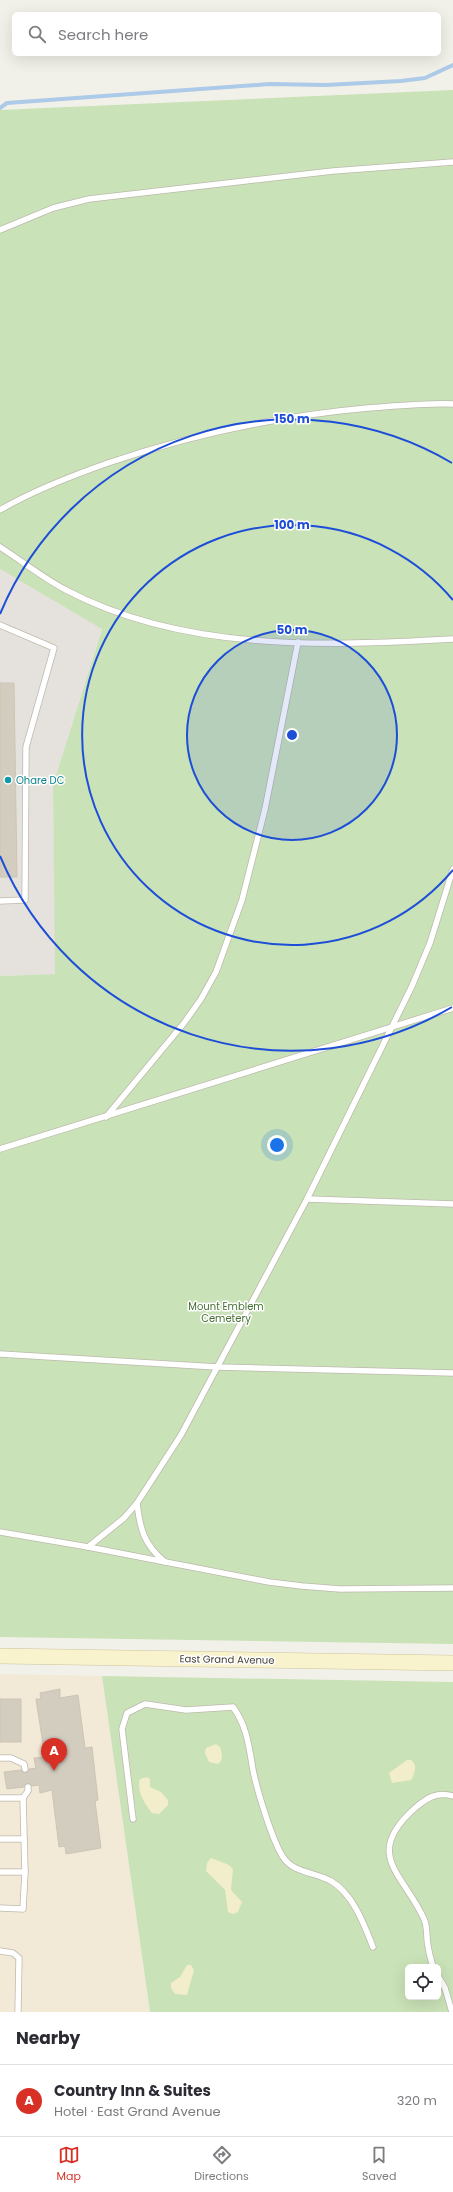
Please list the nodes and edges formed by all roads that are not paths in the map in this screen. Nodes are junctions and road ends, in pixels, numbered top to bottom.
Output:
1 (453, 162) edge
2 (0, 230) edge
3 (453, 404) edge
4 (0, 510) edge
5 (0, 547) edge
6 (0, 625) edge
7 (453, 640) edge
8 (298, 642) junction
9 (453, 869) edge
10 (0, 901) edge
11 (453, 1008) edge
12 (392, 1026) junction
13 (106, 1117) junction
14 (0, 1149) edge
15 (307, 1199) junction
16 (453, 1204) edge
17 (0, 1354) edge
18 (217, 1367) junction
19 (453, 1373) edge
20 (137, 1503) junction
21 (0, 1532) edge
22 (88, 1547) junction
23 (167, 1563) junction
24 (453, 1588) edge
25 (0, 1656) edge
26 (453, 1663) edge
27 (0, 1758) edge
28 (24, 1769) dead end
29 (28, 1786) dead end
30 (453, 1796) edge
31 (0, 1798) edge
32 (24, 1798) junction
33 (133, 1819) dead end
34 (0, 1839) edge
35 (24, 1839) junction
36 (0, 1872) edge
37 (25, 1872) junction
38 (0, 1908) edge
39 (373, 1947) dead end
40 (0, 1952) edge
41 (432, 1964) edge
42 (441, 1981) edge
43 (18, 2012) edge
44 (452, 2012) edge

1 - 2 lane
3 - 4 lane
5 - 8 lane
6 - 10 lane
7 - 8 lane
8 - 13 lane
9 - 12 lane
11 - 12 lane
12 - 13 lane
12 - 15 lane
13 - 14 lane
15 - 16 lane
15 - 18 lane
17 - 18 lane
18 - 19 lane
18 - 20 lane
20 - 22 lane
20 - 23 lane
21 - 22 lane
22 - 23 lane
23 - 24 lane
25 - 26 main road, East Grand Avenue
27 - 28 lane
29 - 32 lane
30 - 41 lane
31 - 32 lane
32 - 35 lane
33 - 39 lane
34 - 35 lane
35 - 37 lane
36 - 37 lane
37 - 38 lane
40 - 43 lane
42 - 44 lane

